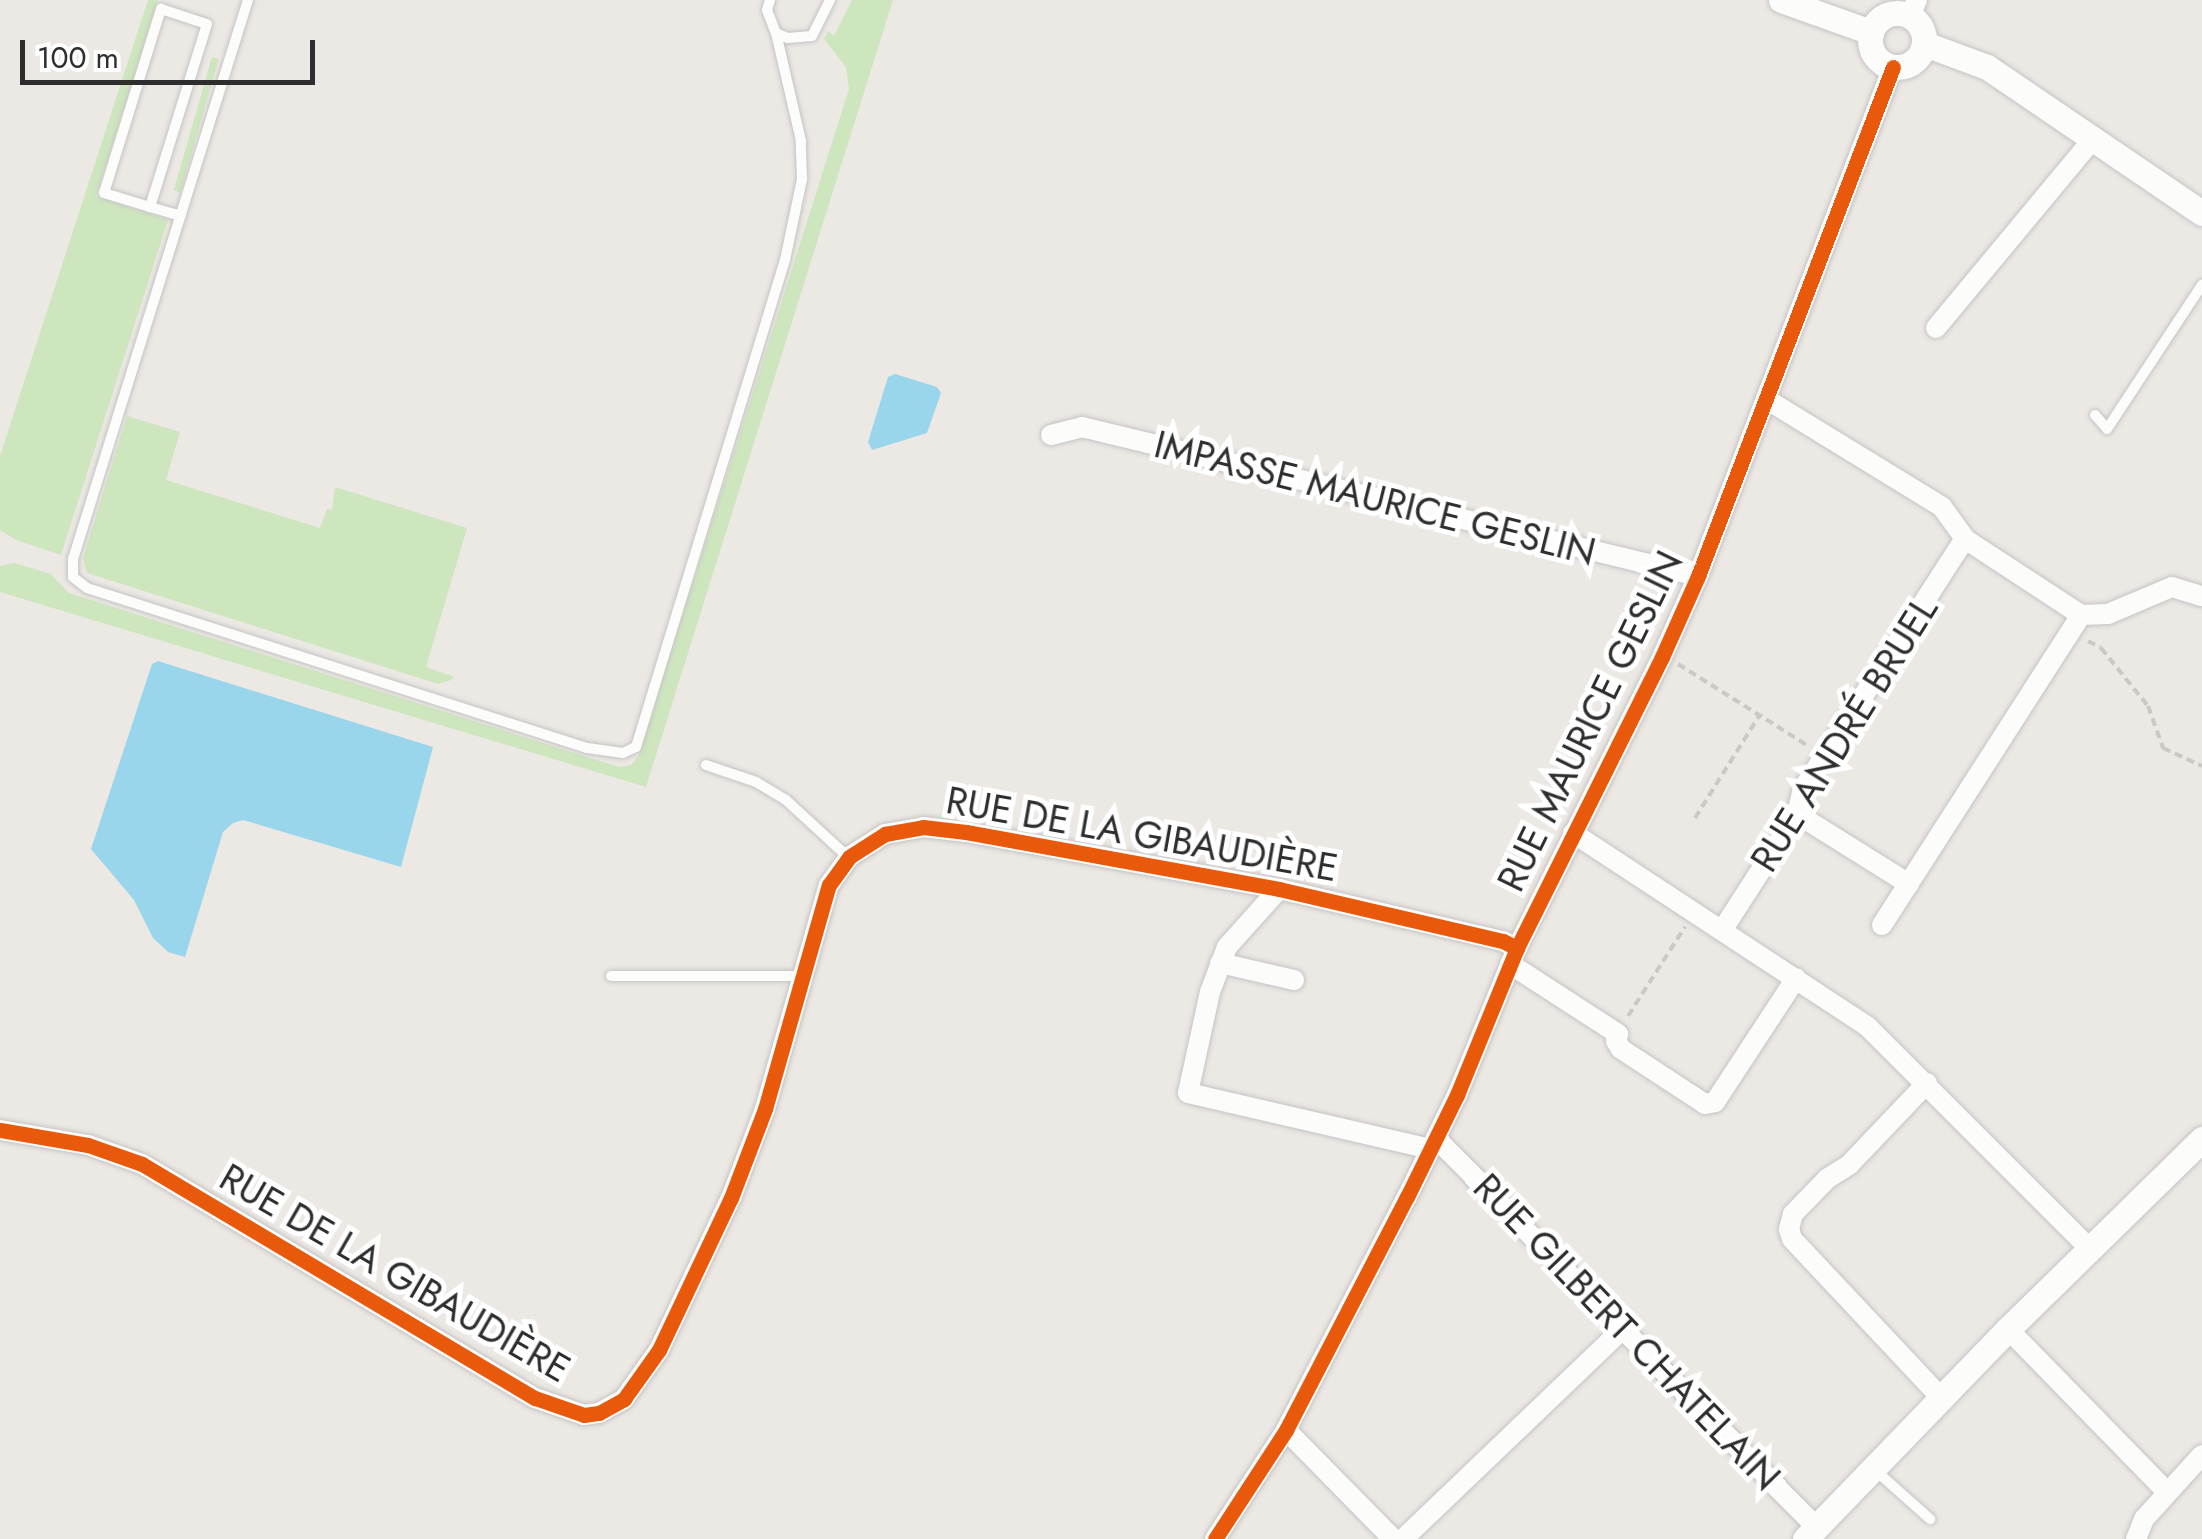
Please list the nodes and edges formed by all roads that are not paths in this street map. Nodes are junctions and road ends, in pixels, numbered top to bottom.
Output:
1 (248, 0) edge
2 (770, 0) edge
3 (830, 0) edge
4 (1781, 0) edge
5 (1913, 8) edge
6 (1871, 32) junction
7 (776, 33) junction
8 (1924, 44) junction
9 (1893, 67) junction
10 (2092, 140) junction
11 (150, 207) junction
12 (2202, 212) edge
13 (181, 216) junction
14 (2202, 285) edge
15 (1936, 328) dead end
16 (1766, 399) junction
17 (2095, 416) dead end
18 (1051, 435) dead end
19 (1965, 539) junction
20 (1698, 576) junction
21 (2202, 596) edge
22 (2081, 615) junction
23 (706, 764) dead end
24 (1798, 814) junction
25 (1574, 833) junction
26 (849, 857) junction
27 (1910, 884) junction
28 (1279, 889) junction
29 (1882, 925) dead end
30 (1723, 929) junction
31 (1513, 956) junction
32 (1220, 963) junction
33 (611, 976) dead end
34 (805, 976) junction
35 (1796, 978) junction
36 (1294, 980) dead end
37 (1927, 1084) junction
38 (0, 1130) edge
39 (2202, 1139) edge
40 (1433, 1144) junction
41 (2089, 1248) junction
42 (1623, 1329) junction
43 (2008, 1329) junction
44 (1942, 1398) junction
45 (1286, 1430) junction
46 (2202, 1455) edge
47 (1873, 1469) junction
48 (2166, 1491) junction
49 (1930, 1518) dead end
50 (1811, 1533) edge
51 (1214, 1539) edge
52 (1393, 1539) edge
53 (1403, 1539) edge
54 (2136, 1539) edge

1 - 13 lane
2 - 7 lane
3 - 7 lane
4 - 6 street
5 - 6 street
5 - 8 street
6 - 9 street
7 - 13 lane
8 - 9 street
8 - 10 street
9 - 16 street, RUE MAURICE GESLIN
10 - 12 street
10 - 15 street
11 - 11 lane
11 - 13 lane
14 - 17 lane
16 - 19 street
16 - 20 street, RUE MAURICE GESLIN
18 - 20 street, IMPASSE MAURICE GESLIN
19 - 22 street
19 - 24 street, RUE ANDRÉ BRUEL
20 - 25 street, RUE MAURICE GESLIN
21 - 22 street
22 - 27 street
23 - 26 lane
24 - 27 street
24 - 30 street, RUE ANDRÉ BRUEL
25 - 30 street
25 - 31 street, RUE MAURICE GESLIN
26 - 28 street, RUE DE LA GIBAUDIÈRE
26 - 34 street, RUE DE LA GIBAUDIÈRE
27 - 29 street
28 - 31 street, RUE DE LA GIBAUDIÈRE
28 - 32 street
30 - 35 street
31 - 35 street, RUE DE LA GIBAUDIÈRE
31 - 40 street, RUE MAURICE GESLIN
32 - 36 street
32 - 40 street
33 - 34 lane
34 - 38 street, RUE DE LA GIBAUDIÈRE
35 - 37 street
37 - 41 street
37 - 44 street
39 - 41 street
40 - 42 street, RUE GILBERT CHATELAIN
40 - 45 street, RUE MAURICE GESLIN
41 - 43 street
42 - 50 street, RUE GILBERT CHATELAIN
42 - 53 street
43 - 44 street
43 - 48 street
44 - 47 street
45 - 51 street, RUE MAURICE GESLIN
45 - 52 street
46 - 48 street
47 - 49 lane
47 - 50 street
48 - 54 street

